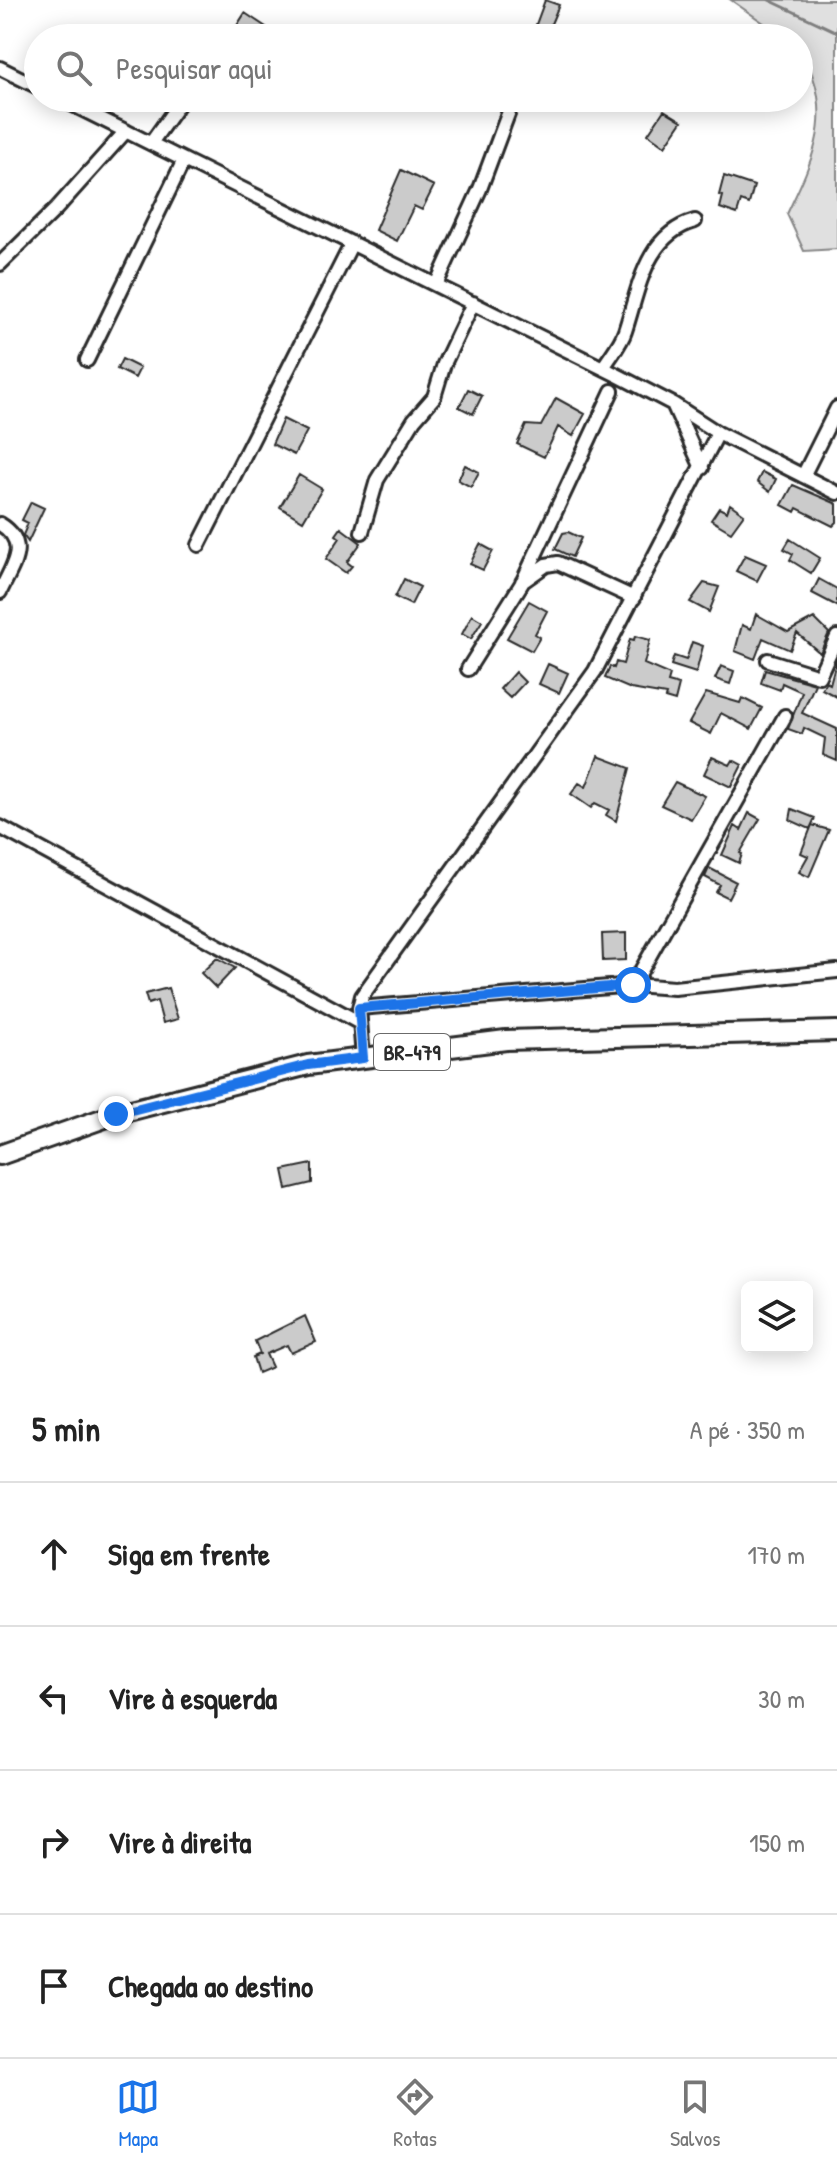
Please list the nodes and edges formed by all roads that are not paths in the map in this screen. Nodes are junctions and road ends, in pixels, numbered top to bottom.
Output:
1 (0, 68) edge
2 (24, 80) edge
3 (87, 112) edge
4 (173, 112) edge
5 (509, 112) edge
6 (126, 131) junction
7 (151, 143) junction
8 (184, 160) junction
9 (695, 221) dead end
10 (352, 243) junction
11 (0, 264) edge
12 (436, 285) junction
13 (473, 303) junction
14 (87, 360) dead end
15 (603, 368) junction
16 (612, 391) dead end
17 (673, 404) junction
18 (837, 408) edge
19 (718, 433) junction
20 (702, 468) junction
21 (803, 476) junction
22 (837, 493) edge
23 (0, 524) edge
24 (362, 532) dead end
25 (199, 545) dead end
26 (522, 583) junction
27 (0, 592) edge
28 (634, 598) junction
29 (837, 637) edge
30 (768, 660) dead end
31 (468, 669) dead end
32 (785, 716) dead end
33 (0, 827) edge
34 (837, 971) edge
35 (633, 985) junction
36 (359, 1008) junction
37 (360, 1023) junction
38 (837, 1031) edge
39 (363, 1058) junction
40 (0, 1155) edge

1 - 2 street
3 - 6 street
4 - 7 street
5 - 12 street
6 - 7 street
6 - 11 street
7 - 8 street
8 - 10 street
8 - 14 street
9 - 15 street
10 - 12 street
10 - 25 street
12 - 13 street
13 - 15 street
13 - 24 street
15 - 17 street
16 - 26 street
17 - 19 street
17 - 20 street
18 - 21 street
19 - 20 street
19 - 21 street
20 - 28 street
21 - 22 street
23 - 27 street
26 - 28 street
26 - 31 street
28 - 36 street
29 - 30 street
32 - 35 street
33 - 37 street
34 - 35 street
35 - 36 street
36 - 37 street
37 - 39 street
38 - 39 main road, BR-479
39 - 40 main road, BR-479

